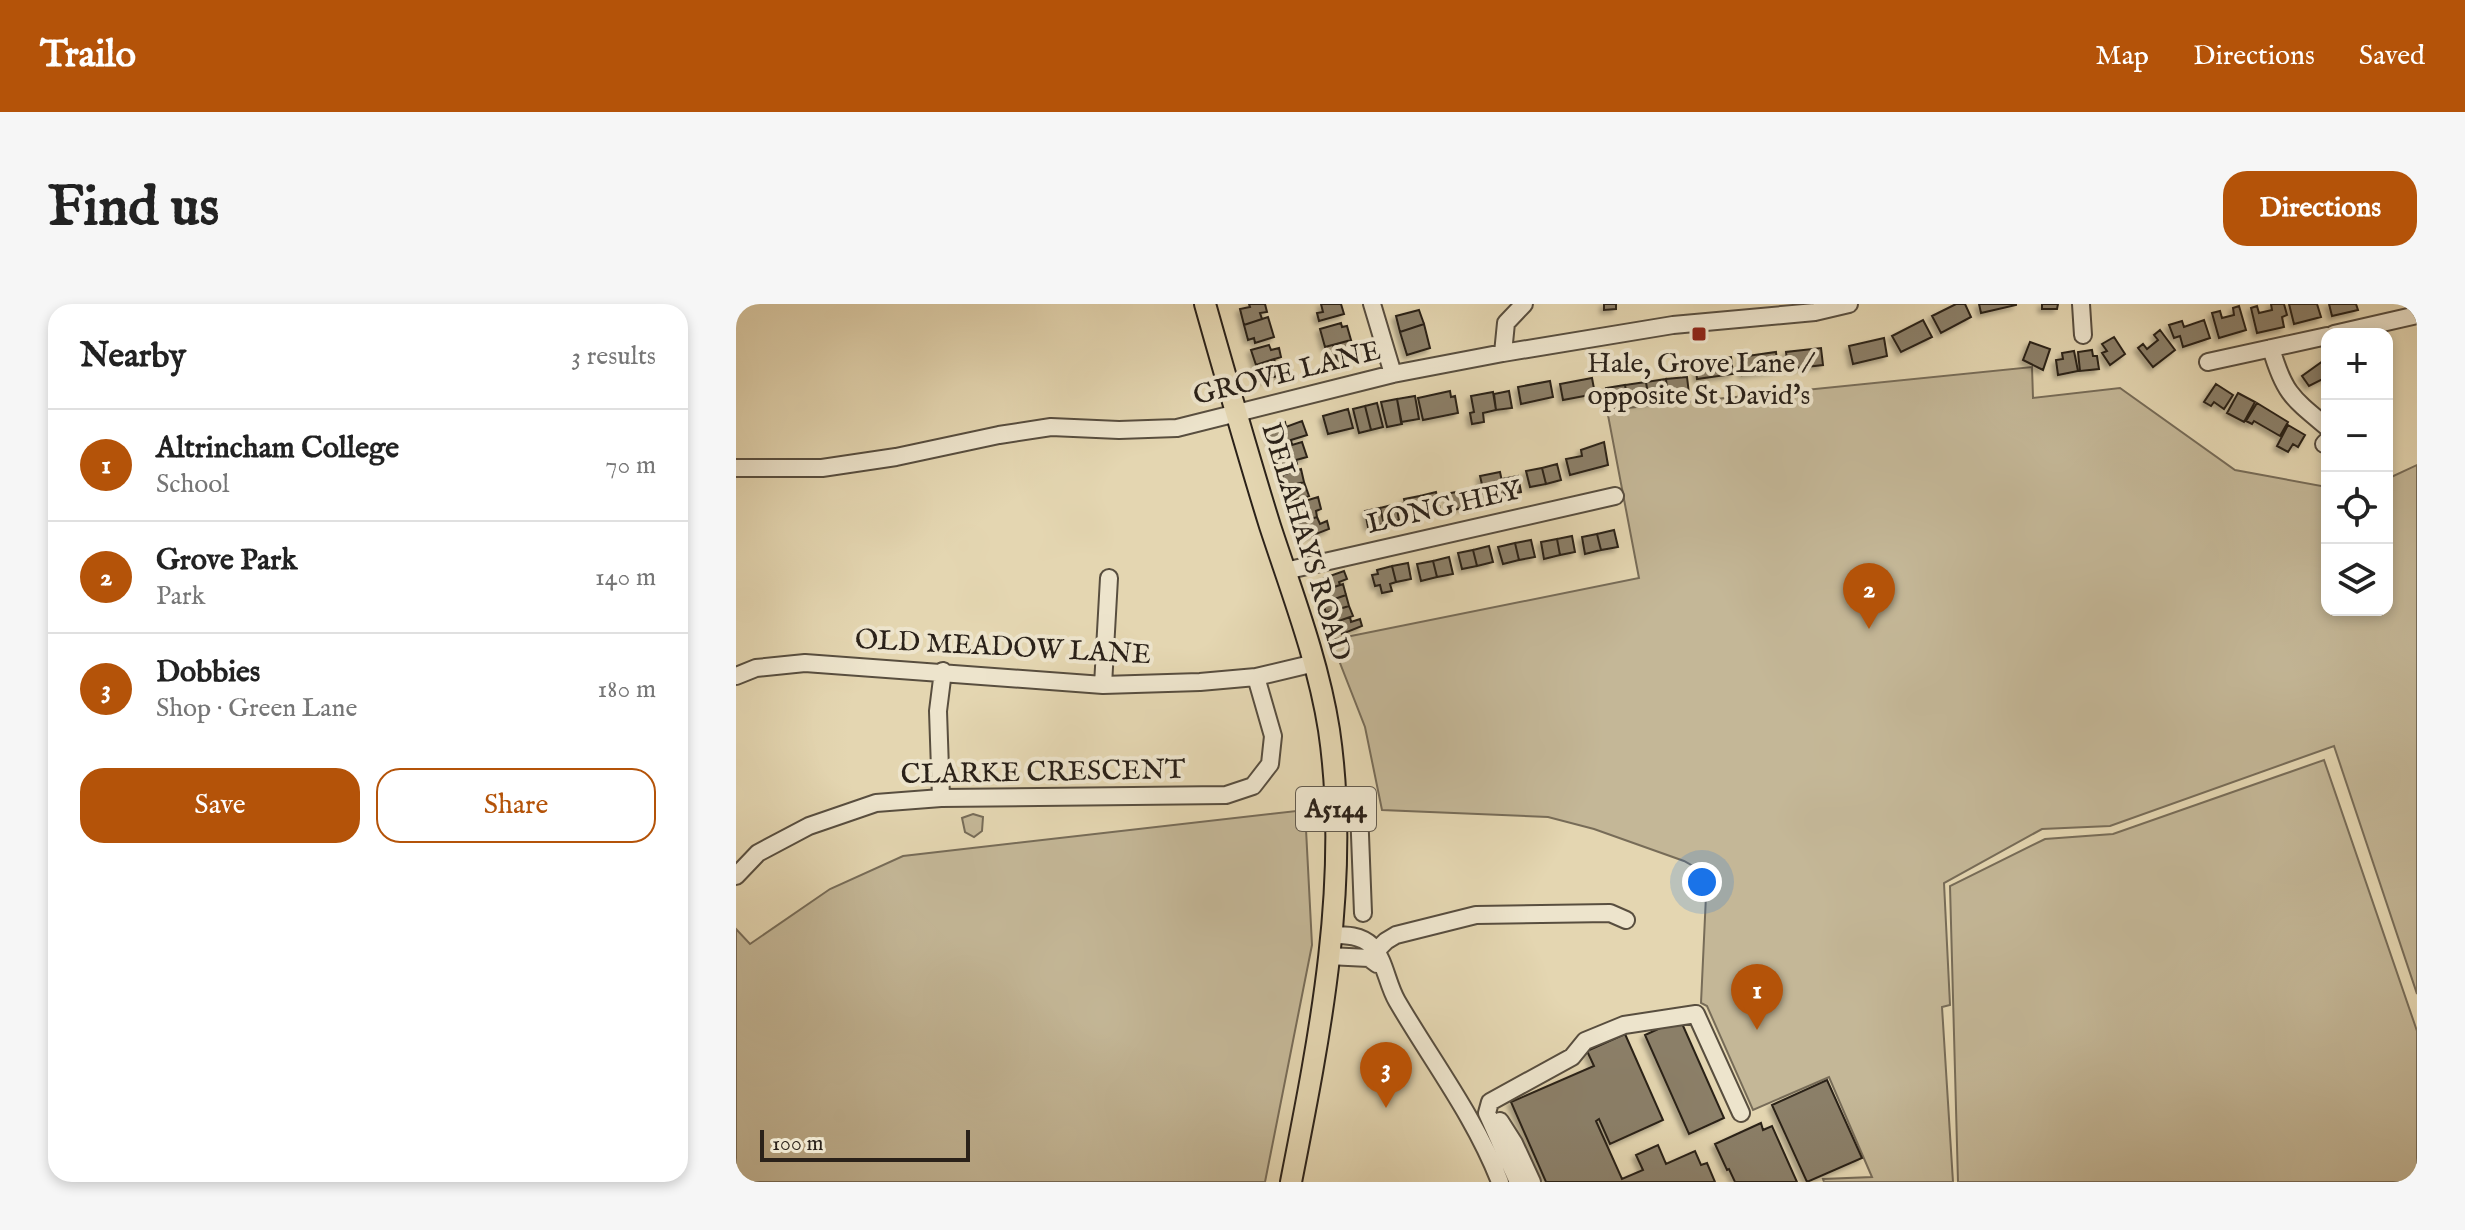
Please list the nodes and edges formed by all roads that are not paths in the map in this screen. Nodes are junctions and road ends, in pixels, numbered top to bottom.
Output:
1 (1205, 304) edge
2 (1372, 304) edge
3 (1524, 304) edge
4 (1849, 304) edge
5 (2081, 304) edge
6 (2417, 315) edge
7 (2360, 328) edge
8 (2083, 335) dead end
9 (2321, 337) edge
10 (2271, 348) junction
11 (1503, 353) junction
12 (2208, 362) dead end
13 (1393, 374) junction
14 (1236, 413) junction
15 (2321, 431) edge
16 (736, 468) edge
17 (1615, 496) dead end
18 (1285, 571) junction
19 (1109, 578) dead end
20 (1315, 663) junction
21 (943, 671) junction
22 (736, 676) edge
23 (1256, 677) junction
24 (1103, 685) junction
25 (941, 798) junction
26 (1336, 799) junction
27 (736, 876) edge
28 (1363, 913) dead end
29 (1626, 920) dead end
30 (1331, 935) junction
31 (1328, 956) junction
32 (1376, 959) junction
33 (1487, 1113) junction
34 (1741, 1113) dead end
35 (1471, 1120) junction
36 (1291, 1182) edge
37 (1500, 1182) edge
38 (1518, 1182) edge
39 (1532, 1182) edge

1 - 14 main road, DELAHAYS ROAD / A5144
2 - 13 street
3 - 11 street
4 - 11 street, GROVE LANE
5 - 8 street
6 - 7 street
9 - 10 street
10 - 12 street
10 - 15 street
11 - 13 street, GROVE LANE
13 - 14 street, GROVE LANE
14 - 16 street, GROVE LANE
14 - 18 main road, DELAHAYS ROAD / A5144
17 - 18 street, LONG HEY
18 - 20 main road, DELAHAYS ROAD / A5144
19 - 24 street
20 - 23 street, OLD MEADOW LANE
20 - 26 main road, DELAHAYS ROAD / A5144
21 - 22 street, OLD MEADOW LANE
21 - 24 street, OLD MEADOW LANE
21 - 25 street
23 - 24 street, OLD MEADOW LANE
23 - 25 street, CLARKE CRESCENT
25 - 27 street, CLARKE CRESCENT
26 - 28 street
26 - 30 main road, DELAHAYS ROAD / A5144
29 - 32 street
30 - 31 main road, DELAHAYS ROAD / A5144
30 - 32 street
31 - 32 street
31 - 36 main road, A5144
32 - 35 street
33 - 34 street
33 - 35 street
33 - 38 street
33 - 39 street
35 - 37 street

